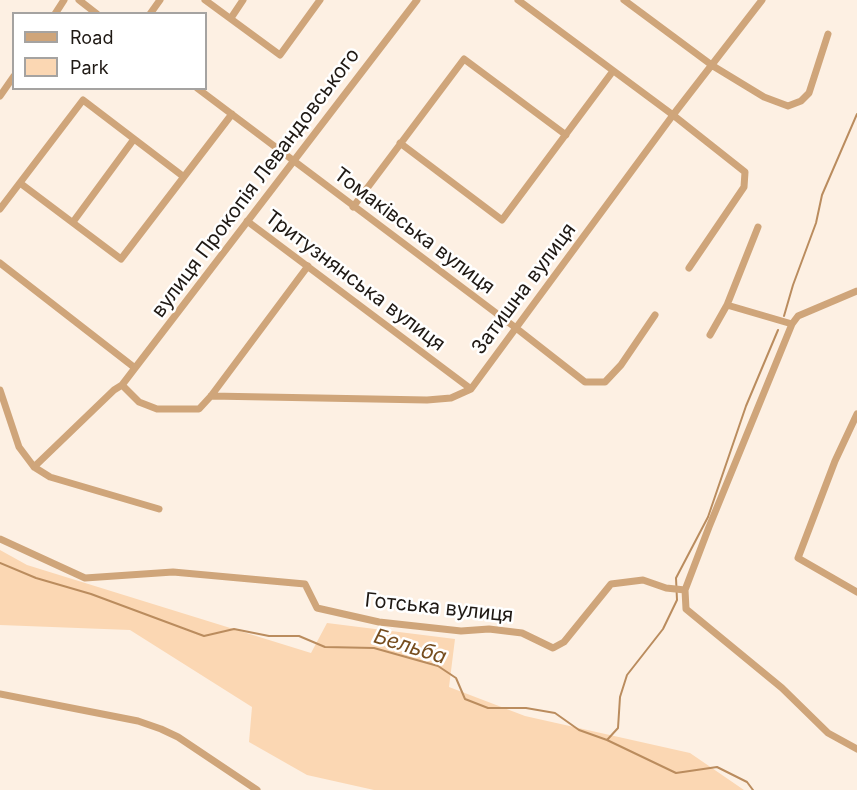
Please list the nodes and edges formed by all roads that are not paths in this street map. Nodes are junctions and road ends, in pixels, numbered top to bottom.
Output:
1 (79, 0) edge
2 (205, 0) edge
3 (243, 0) edge
4 (320, 0) edge
5 (417, 0) edge
6 (518, 0) edge
7 (624, 0) edge
8 (762, 0) edge
9 (94, 12) edge
10 (231, 18) junction
11 (828, 34) dead end
12 (713, 66) junction
13 (613, 71) junction
14 (12, 79) edge
15 (200, 90) edge
16 (0, 96) edge
17 (232, 114) junction
18 (673, 116) junction
19 (566, 135) junction
20 (134, 139) junction
21 (400, 144) junction
22 (293, 160) junction
23 (183, 177) junction
24 (20, 183) junction
25 (353, 207) junction
26 (0, 209) edge
27 (247, 221) junction
28 (73, 222) junction
29 (758, 227) dead end
30 (0, 263) edge
31 (308, 266) junction
32 (689, 268) dead end
33 (857, 291) edge
34 (727, 305) junction
35 (655, 315) dead end
36 (792, 324) junction
37 (516, 328) junction
38 (710, 335) dead end
39 (135, 368) junction
40 (122, 385) junction
41 (471, 389) junction
42 (0, 390) edge
43 (211, 396) junction
44 (857, 414) edge
45 (34, 467) junction
46 (159, 508) dead end
47 (0, 539) edge
48 (682, 590) junction
49 (857, 592) edge
50 (0, 694) edge
51 (857, 749) edge
52 (257, 790) edge

1 - 9 street
2 - 10 street
3 - 10 street
4 - 10 street
5 - 22 street, вулиця Прокопія Левандовського
6 - 13 street
7 - 12 street
8 - 12 street, Затишна вулиця
11 - 12 street
12 - 18 street, Затишна вулиця
13 - 18 street
13 - 19 street
14 - 16 street
15 - 17 street, Томаківська вулиця
17 - 22 street, Томаківська вулиця
17 - 23 street
18 - 32 street
18 - 37 street, Затишна вулиця
19 - 21 street
19 - 21 street
20 - 23 street
20 - 24 street
20 - 28 street
21 - 25 street
22 - 25 street, Томаківська вулиця
22 - 27 street, вулиця Прокопія Левандовського
23 - 28 street
24 - 26 street
24 - 28 street
25 - 37 street, Томаківська вулиця
27 - 31 street, Тритузнянська вулиця
27 - 39 street, вулиця Прокопія Левандовського
29 - 34 street
30 - 39 street
31 - 41 street, Тритузнянська вулиця
31 - 43 street
33 - 36 street
34 - 36 street
34 - 38 street
35 - 37 street, Томаківська вулиця
36 - 48 street
37 - 41 street, Затишна вулиця
39 - 40 street, вулиця Прокопія Левандовського
40 - 43 street
40 - 45 street, вулиця Прокопія Левандовського
41 - 43 street
42 - 45 street
44 - 49 street
45 - 46 street
47 - 48 street, Готська вулиця
48 - 51 street
50 - 52 street

